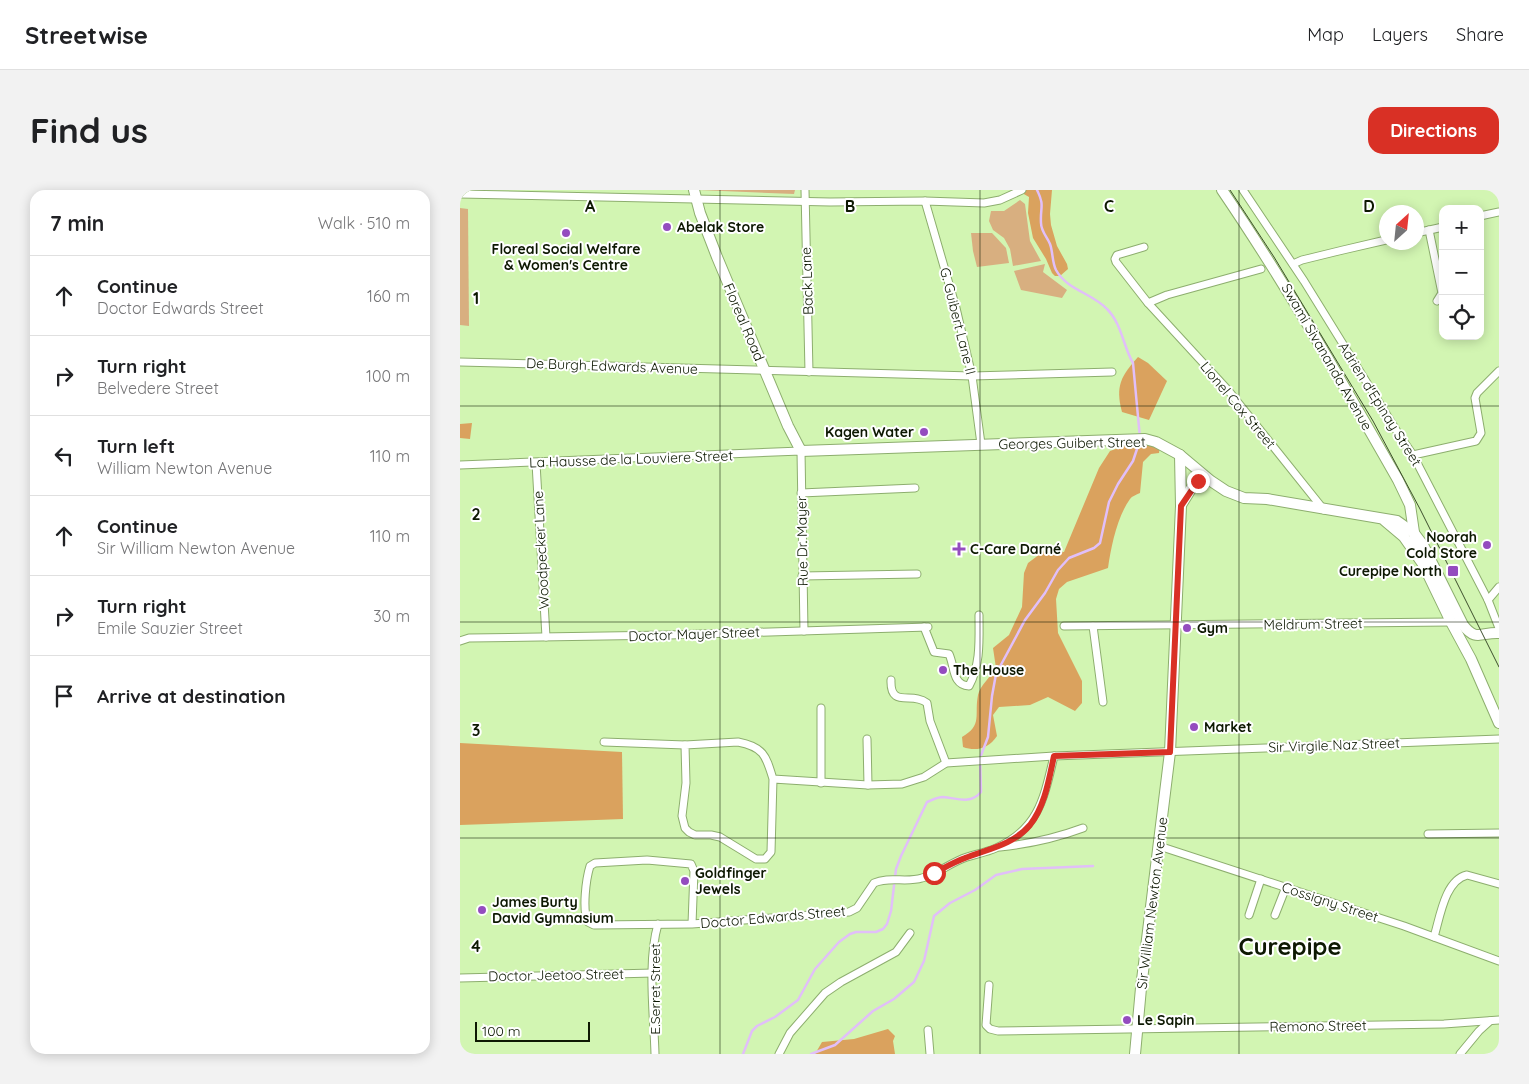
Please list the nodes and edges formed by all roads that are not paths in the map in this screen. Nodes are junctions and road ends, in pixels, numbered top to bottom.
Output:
1 (805, 190) edge
2 (1022, 190) edge
3 (1222, 190) edge
4 (1243, 190) edge
5 (510, 192) edge
6 (460, 194) edge
7 (694, 194) edge
8 (805, 201) junction
9 (925, 201) junction
10 (1499, 212) edge
11 (1484, 215) edge
12 (1439, 227) edge
13 (1429, 230) junction
14 (1424, 231) edge
15 (1379, 242) edge
16 (1144, 247) dead end
17 (1293, 264) junction
18 (1261, 269) dead end
19 (1437, 301) dead end
20 (1148, 303) junction
21 (460, 362) edge
22 (765, 370) junction
23 (1499, 371) edge
24 (809, 372) junction
25 (1112, 372) dead end
26 (972, 376) junction
27 (981, 444) junction
28 (801, 451) junction
29 (1180, 455) junction
30 (1413, 455) junction
31 (536, 463) junction
32 (460, 465) edge
33 (1203, 476) junction
34 (915, 488) dead end
35 (801, 493) junction
36 (1181, 506) junction
37 (1324, 510) junction
38 (1412, 513) junction
39 (1384, 520) junction
40 (1397, 521) junction
41 (1414, 533) junction
42 (1423, 564) junction
43 (917, 574) dead end
44 (802, 576) junction
45 (1499, 587) edge
46 (1488, 600) junction
47 (979, 615) dead end
48 (1451, 622) junction
49 (1064, 626) dead end
50 (1093, 626) junction
51 (1176, 626) junction
52 (1499, 628) edge
53 (804, 631) junction
54 (1499, 633) edge
55 (546, 637) junction
56 (460, 641) edge
57 (891, 680) dead end
58 (1103, 702) dead end
59 (821, 708) dead end
60 (1499, 723) edge
61 (867, 739) dead end
62 (1499, 739) edge
63 (604, 742) dead end
64 (684, 746) junction
65 (1170, 752) junction
66 (1054, 756) junction
67 (946, 763) junction
68 (773, 779) junction
69 (821, 783) junction
70 (868, 785) junction
71 (1083, 828) dead end
72 (1499, 833) edge
73 (1428, 834) dead end
74 (1159, 846) junction
75 (997, 848) junction
76 (1261, 879) junction
77 (1499, 884) edge
78 (1286, 887) junction
79 (1250, 915) dead end
80 (1275, 915) dead end
81 (658, 924) junction
82 (692, 924) junction
83 (910, 933) dead end
84 (1434, 937) junction
85 (1499, 961) edge
86 (653, 973) junction
87 (460, 978) edge
88 (989, 985) dead end
89 (1490, 1020) junction
90 (1499, 1020) edge
91 (1136, 1029) junction
92 (928, 1030) dead end
93 (655, 1054) edge
94 (779, 1054) edge
95 (930, 1054) edge
96 (1135, 1054) edge
97 (1460, 1054) edge

1 - 8 street, Back Lane
2 - 9 street
3 - 38 main road, Swami Sivananda Avenue
4 - 17 street, Adrien d'Epinay Street
5 - 6 street
5 - 7 street
7 - 8 street
7 - 22 main road, Floreal Road
8 - 9 street
8 - 24 street, Back Lane
9 - 26 street, G. Guibert Lane II
10 - 11 street
12 - 13 street
13 - 14 street
13 - 19 street
15 - 17 street
16 - 20 street, Lionel Cox Street
17 - 30 street, Adrien d'Epinay Street
18 - 20 street
20 - 37 street, Lionel Cox Street
21 - 22 street, De Burgh Edwards Avenue
22 - 24 street, De Burgh Edwards Avenue
22 - 28 main road, Floreal Road
23 - 30 street
24 - 26 street, De Burgh Edwards Avenue
25 - 26 street, De Burgh Edwards Avenue
26 - 27 street, G. Guibert Lane II
27 - 28 main road, Georges Guibert Street
27 - 29 main road, Georges Guibert Street
28 - 31 street, La Hausse de la Louviere Street
28 - 35 street, Rue Dr. Mayer
29 - 33 main road, Georges Guibert Street
29 - 36 main road
30 - 46 street, Adrien d'Epinay Street
31 - 32 street, La Hausse de la Louviere Street
31 - 55 street, Woodpecker Lane
33 - 36 main road
33 - 37 main road, Georges Guibert Street
34 - 35 street
35 - 44 street, Rue Dr. Mayer
36 - 51 main road
37 - 39 main road, Georges Guibert Street
38 - 40 main road
38 - 41 main road, Swami Sivananda Avenue
39 - 40 main road, Georges Guibert Street
39 - 42 main road, Georges Guibert Street
40 - 41 main road
41 - 42 main road, Swami Sivananda Avenue
41 - 54 main road
42 - 48 main road, Georges Guibert Street
43 - 44 street
44 - 53 street, Rue Dr. Mayer
45 - 46 street
46 - 52 street, Adrien d'Epinay Street
47 - 53 street, Doctor Mayer Street
48 - 51 street, Meldrum Street
48 - 60 main road, Georges Guibert Street
49 - 50 street, Meldrum Street
50 - 51 street, Meldrum Street
50 - 58 street
51 - 65 main road, Sir William Newton Avenue
53 - 55 street, Doctor Mayer Street
55 - 56 street, Doctor Mayer Street
57 - 67 street
59 - 69 street
61 - 70 street
62 - 65 street, Sir Virgile Naz Street
63 - 64 street
64 - 68 street
64 - 68 street
65 - 66 street, Sir Virgile Naz Street
65 - 74 main road, Sir William Newton Avenue
66 - 67 street, Sir Virgile Naz Street
66 - 75 street, Doctor Edwards Street
67 - 70 street
68 - 69 street
69 - 70 street
71 - 75 street
72 - 73 street
74 - 76 street, Cossigny Street
74 - 91 main road, Sir William Newton Avenue
75 - 82 street, Doctor Edwards Street
76 - 78 street, Cossigny Street
76 - 79 street
77 - 84 street
78 - 80 street
78 - 84 street, Cossigny Street
81 - 82 street, Doctor Edwards Street
81 - 82 street, Doctor Edwards Street
81 - 86 street, E.Serret Street
83 - 94 street
84 - 85 street, Cossigny Street
86 - 87 street, Doctor Jeetoo Street
86 - 93 street, E.Serret Street
88 - 91 street, Remono Street
89 - 90 street, Remono Street
89 - 91 street, Remono Street
89 - 97 street
91 - 96 main road, Sir William Newton Avenue
92 - 95 street

